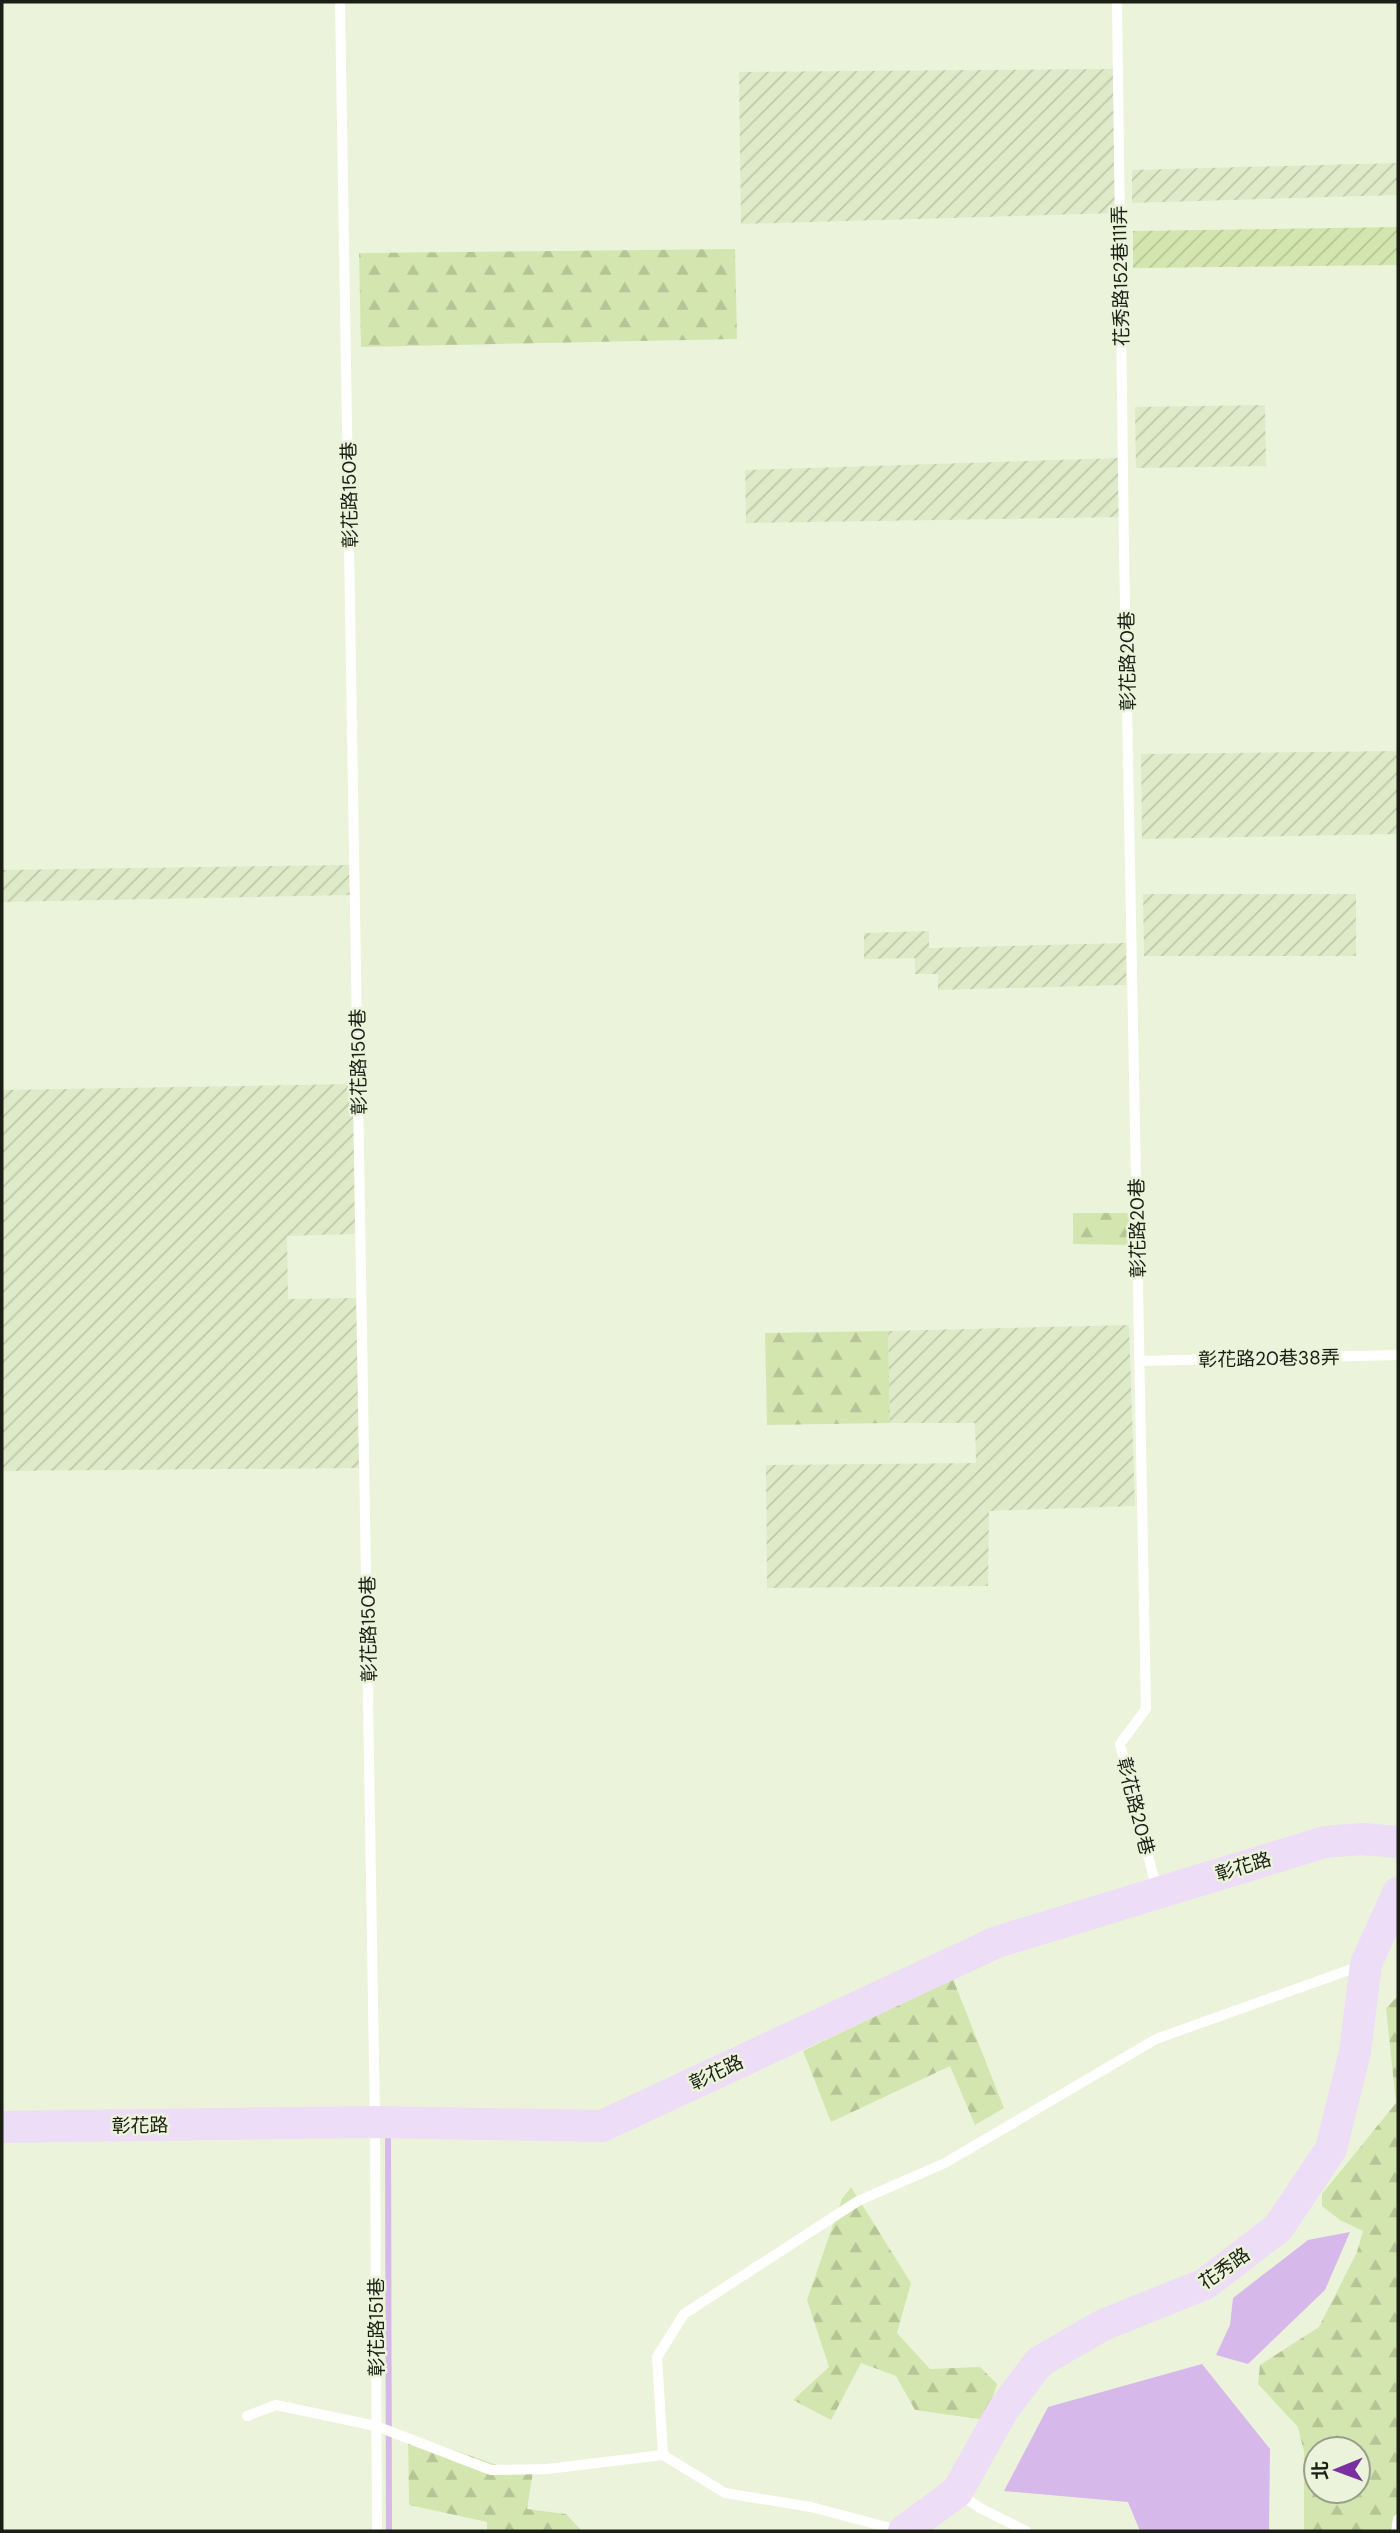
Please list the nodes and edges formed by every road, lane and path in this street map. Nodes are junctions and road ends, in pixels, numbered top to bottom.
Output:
1 (340, 2) edge
2 (1117, 2) edge
3 (1124, 550) joint
4 (1398, 1355) edge
5 (1140, 1362) junction
6 (1398, 1842) edge
7 (1398, 1893) edge
8 (1157, 1894) junction
9 (1366, 1964) junction
10 (376, 2122) junction
11 (2, 2127) edge
12 (247, 2416) dead end
13 (376, 2426) junction
14 (663, 2455) junction
15 (957, 2492) junction
16 (1398, 2519) edge
17 (377, 2531) edge
18 (903, 2531) edge
19 (1026, 2531) edge
20 (1396, 2531) edge

1 - 10 lane, 彰花路150巷
2 - 3 lane, 花秀路152巷111弄
3 - 5 lane, 彰花路20巷
4 - 5 lane, 彰花路20巷38弄
5 - 8 lane, 彰花路20巷
6 - 8 street, 彰花路
7 - 9 street, 花秀路
8 - 10 street, 彰花路
9 - 14 lane
9 - 15 street, 花秀路
10 - 11 street, 彰花路
10 - 13 lane, 彰花路151巷
12 - 13 lane
13 - 14 lane
13 - 17 lane, 彰花路151巷
14 - 18 lane
15 - 18 street, 花秀路
15 - 19 lane
16 - 20 lane

